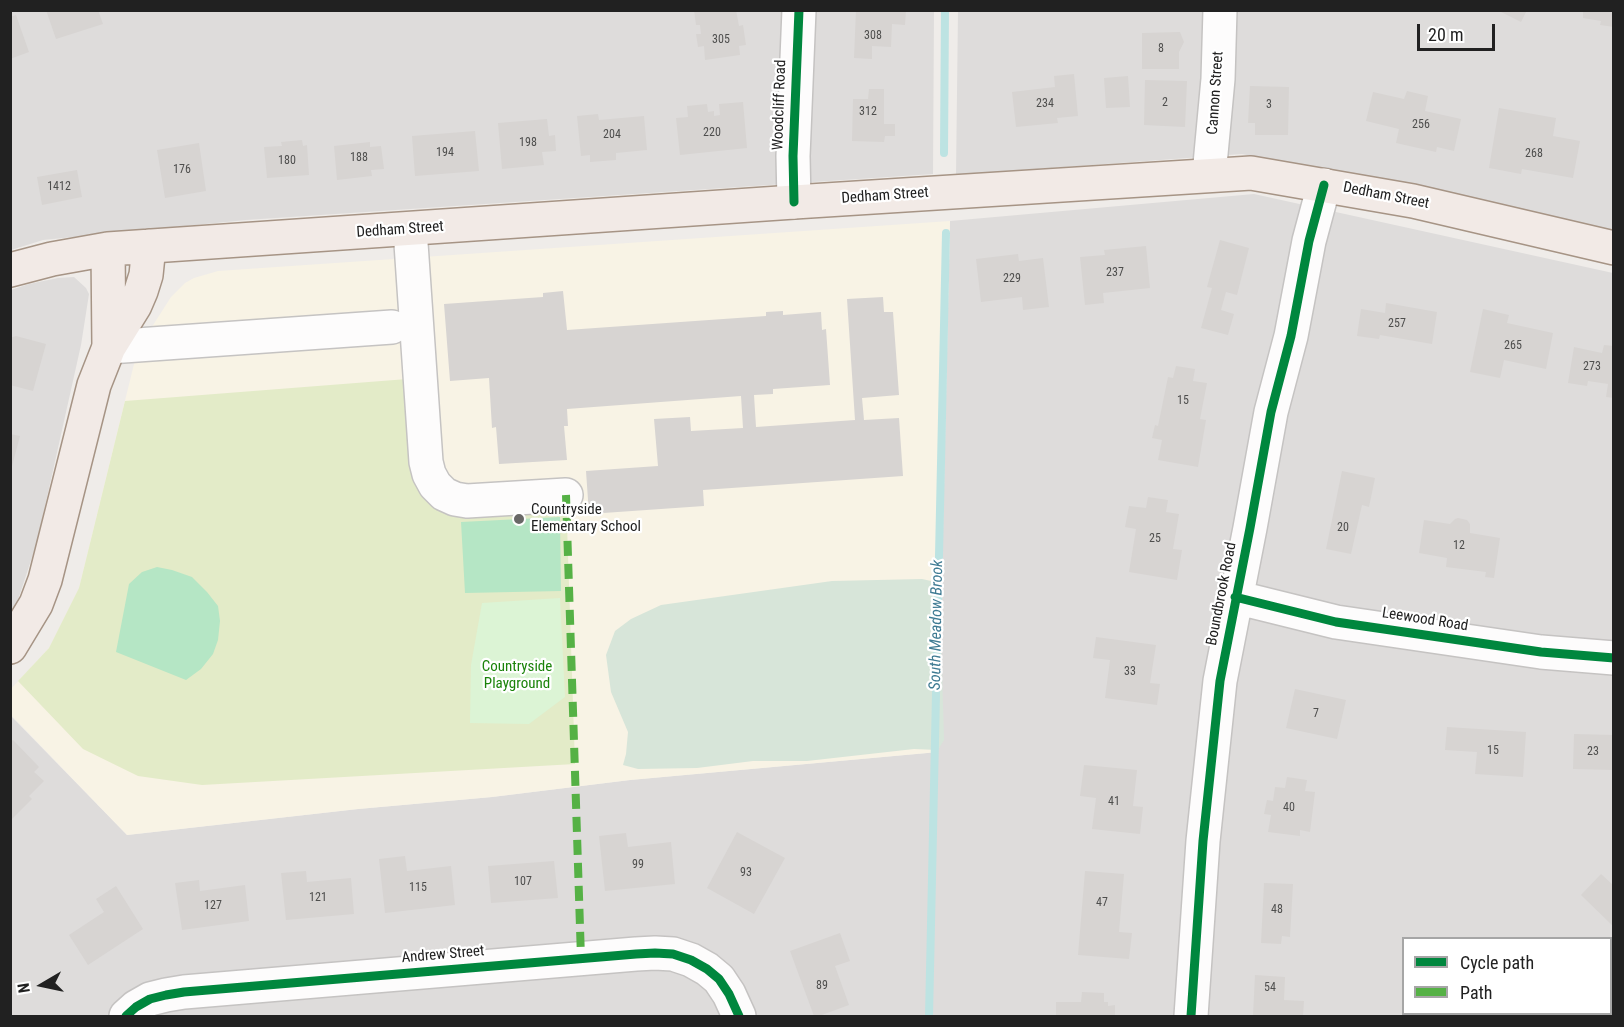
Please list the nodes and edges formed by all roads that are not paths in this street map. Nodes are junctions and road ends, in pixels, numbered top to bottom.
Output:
1 (799, 10) edge
2 (1220, 10) edge
3 (1209, 174) junction
4 (1324, 184) junction
5 (794, 202) junction
6 (410, 229) junction
7 (149, 246) junction
8 (1614, 248) edge
9 (108, 249) junction
10 (10, 270) edge
11 (392, 327) dead end
12 (110, 347) junction
13 (566, 495) dead end
14 (1235, 597) junction
15 (10, 647) edge
16 (1614, 658) edge
17 (126, 1017) edge
18 (739, 1017) edge
19 (1191, 1017) edge

1 - 5 street, Woodcliff Road
2 - 3 street, Cannon Street
3 - 4 main road, Dedham Street
3 - 5 main road, Dedham Street
4 - 8 main road, Dedham Street
4 - 14 street, Boundbrook Road
5 - 6 main road, Dedham Street
6 - 7 main road, Dedham Street
6 - 13 street
7 - 9 main road, Dedham Street
7 - 12 main road
9 - 10 main road, Dedham Street
9 - 12 main road
11 - 12 street
12 - 15 main road
14 - 16 street, Leewood Road
14 - 19 street, Boundbrook Road
17 - 18 street, Andrew Street

